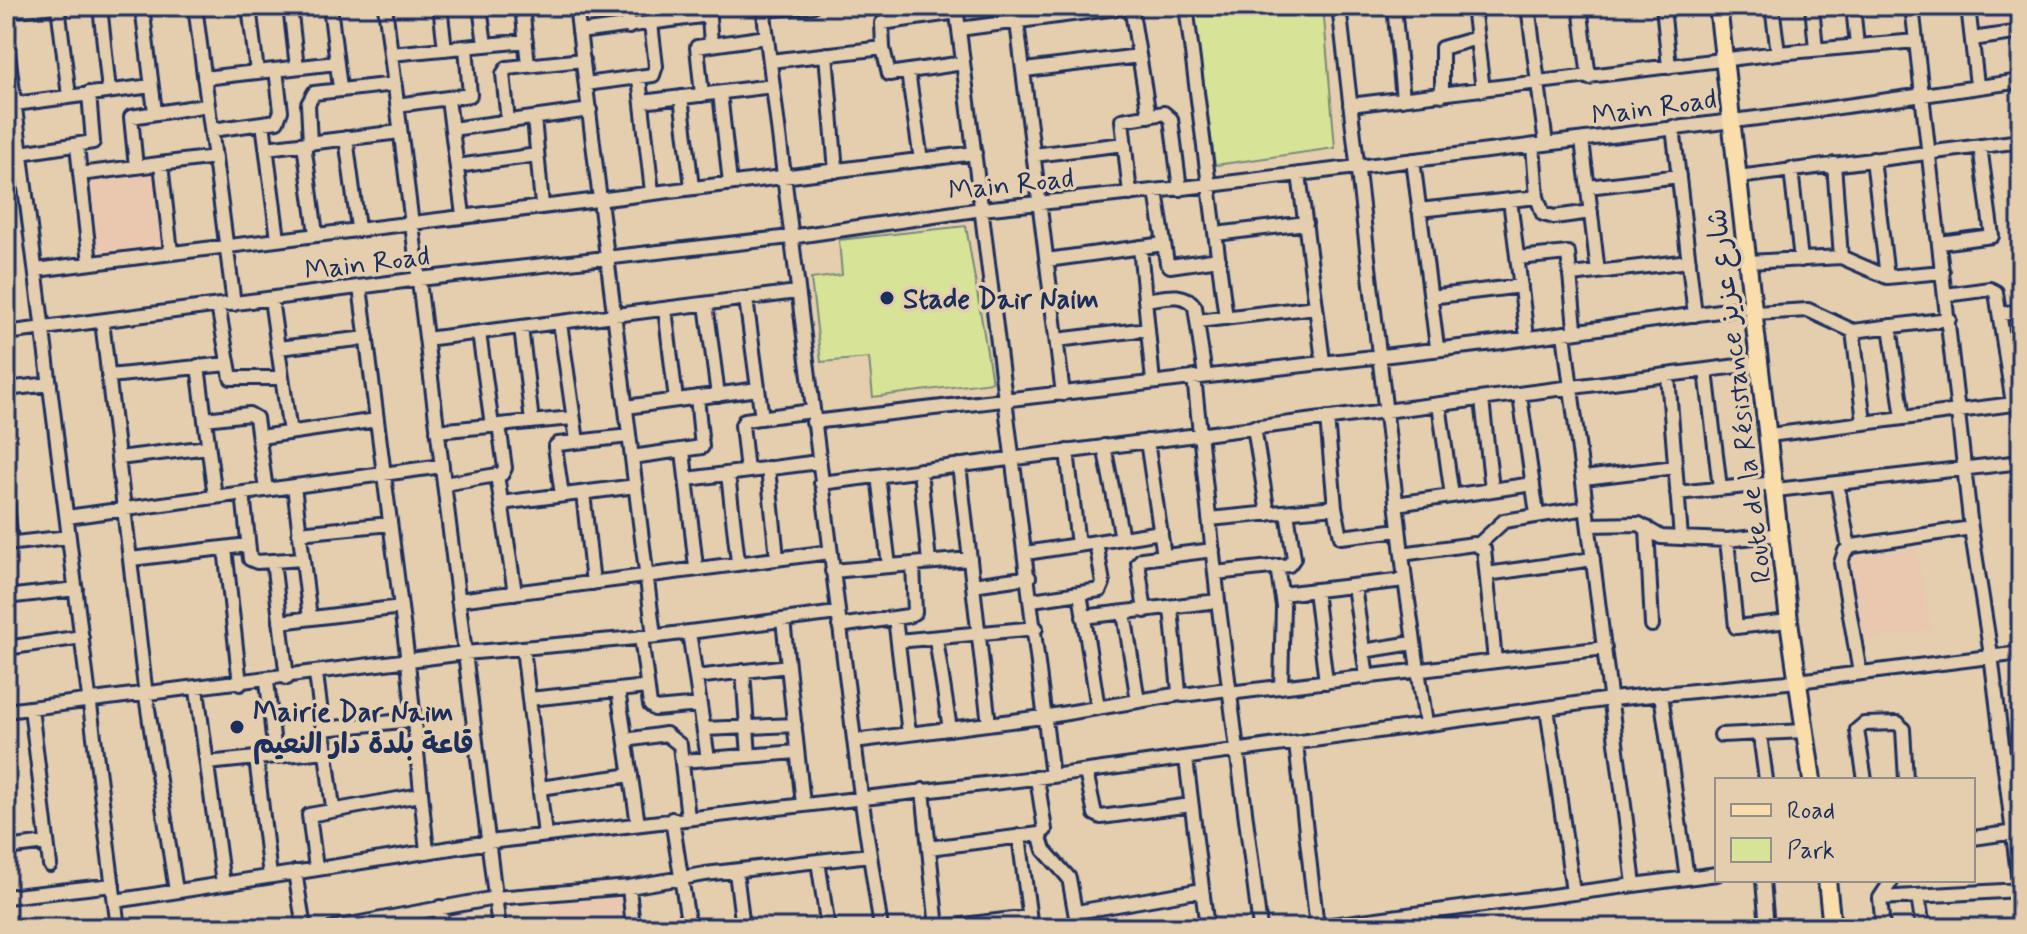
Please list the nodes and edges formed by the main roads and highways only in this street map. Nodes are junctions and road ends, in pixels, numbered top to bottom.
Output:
1 (1718, 6) edge
2 (1812, 778) edge
3 (1827, 882) edge
4 (1832, 928) edge

1 - 2 main road, Route de la Résistance شارع عزيز
3 - 4 main road

